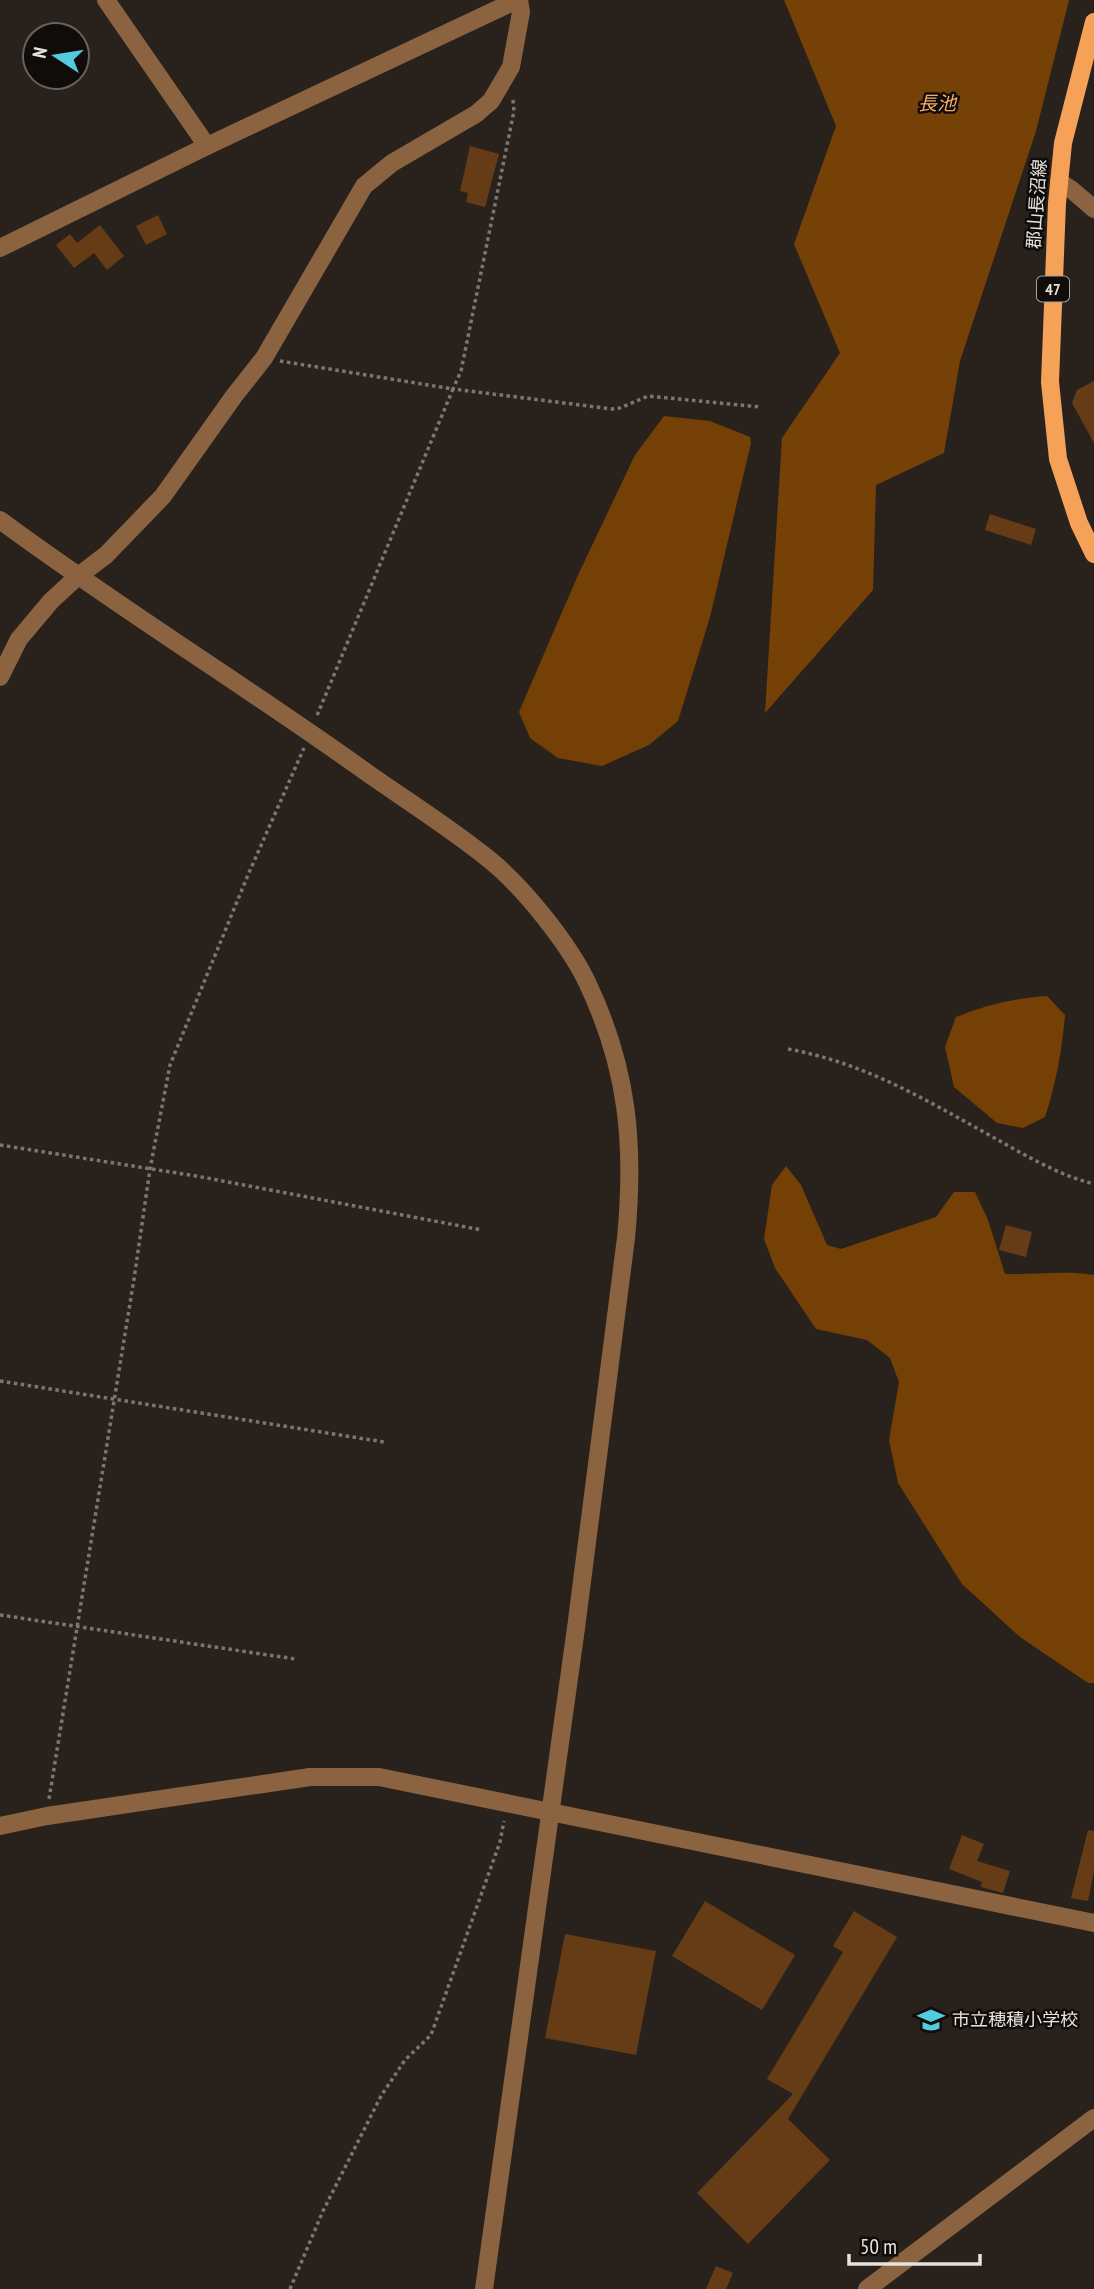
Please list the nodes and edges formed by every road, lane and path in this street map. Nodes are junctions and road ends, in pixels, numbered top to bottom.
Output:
1 (106, 0) edge
2 (518, 0) edge
3 (1094, 22) edge
4 (503, 83) junction
5 (207, 146) junction
6 (1059, 183) junction
7 (1094, 208) edge
8 (0, 248) edge
9 (264, 358) junction
10 (453, 389) junction
11 (760, 407) dead end
12 (0, 520) edge
13 (1094, 554) edge
14 (77, 576) junction
15 (0, 677) edge
16 (310, 732) junction
17 (788, 1049) dead end
18 (0, 1144) edge
19 (150, 1169) junction
20 (1094, 1184) edge
21 (482, 1230) dead end
22 (0, 1381) edge
23 (114, 1400) junction
24 (384, 1442) dead end
25 (0, 1615) edge
26 (77, 1626) junction
27 (295, 1659) dead end
28 (507, 1803) junction
29 (549, 1811) junction
30 (47, 1816) junction
31 (0, 1826) edge
32 (1094, 1923) edge
33 (1094, 2118) edge
34 (289, 2289) edge
35 (484, 2289) edge
36 (867, 2289) edge

1 - 5 street
2 - 4 street
2 - 5 street
3 - 6 main road, 郡山長沼線 / 47
4 - 9 street
4 - 10 path
5 - 8 street
6 - 7 street
6 - 13 main road, 郡山長沼線 / 47
9 - 10 path
9 - 14 street
10 - 11 path
10 - 16 path
12 - 14 street
14 - 15 street
14 - 16 street
16 - 19 path
16 - 29 street
17 - 20 path
18 - 19 path
19 - 21 path
19 - 23 path
22 - 23 path
23 - 24 path
23 - 26 path
25 - 26 path
26 - 27 path
26 - 30 path
28 - 29 street
28 - 30 street
28 - 34 path
29 - 32 street
29 - 35 street
30 - 31 street
33 - 36 street

